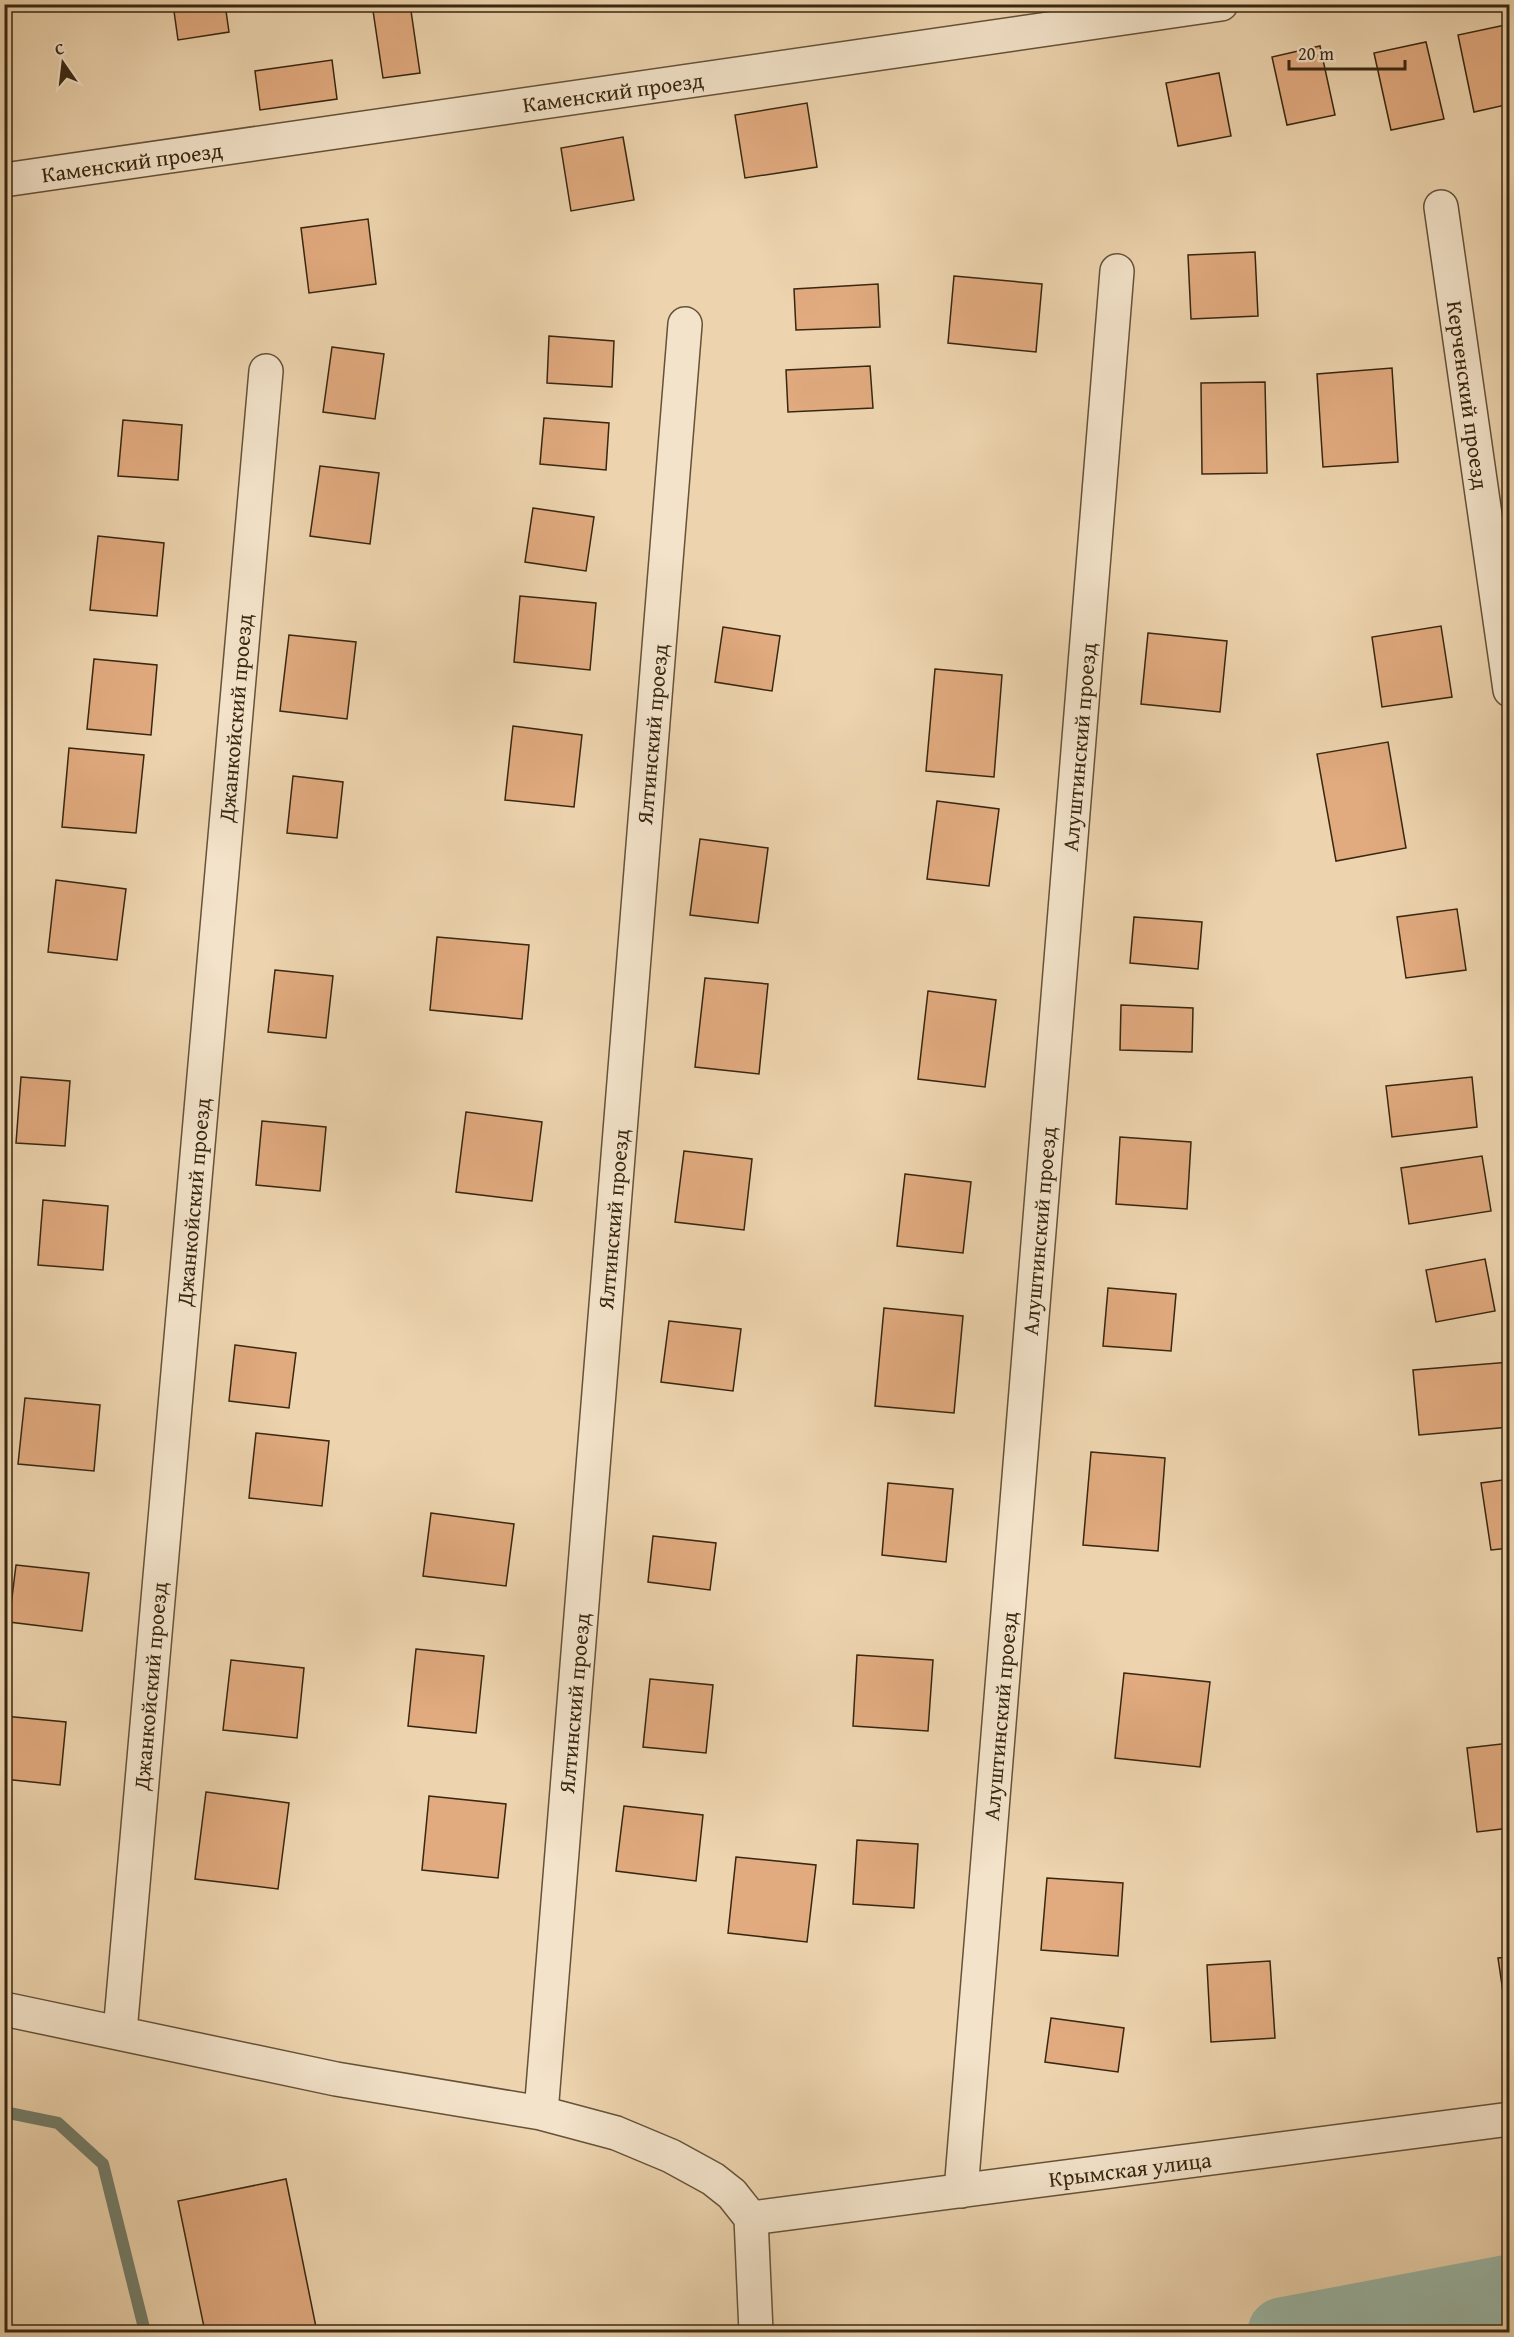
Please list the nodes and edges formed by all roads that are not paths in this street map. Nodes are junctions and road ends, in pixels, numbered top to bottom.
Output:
1 (1221, 4) edge
2 (4, 180) edge
3 (1441, 207) dead end
4 (1118, 271) dead end
5 (685, 324) dead end
6 (266, 371) dead end
7 (1509, 690) edge
8 (4, 2009) edge
9 (120, 2032) junction
10 (541, 2113) junction
11 (1509, 2119) edge
12 (961, 2191) junction
13 (751, 2218) junction
14 (756, 2332) edge

1 - 2 street, Каменский проезд
3 - 7 street, Керченский проезд
4 - 12 street, Алуштинский проезд
5 - 10 street, Ялтинский проезд
6 - 9 street, Джанкойский проезд
8 - 9 street
9 - 10 street
10 - 13 street
11 - 12 street, Крымская улица
12 - 13 street, Крымская улица
13 - 14 street

